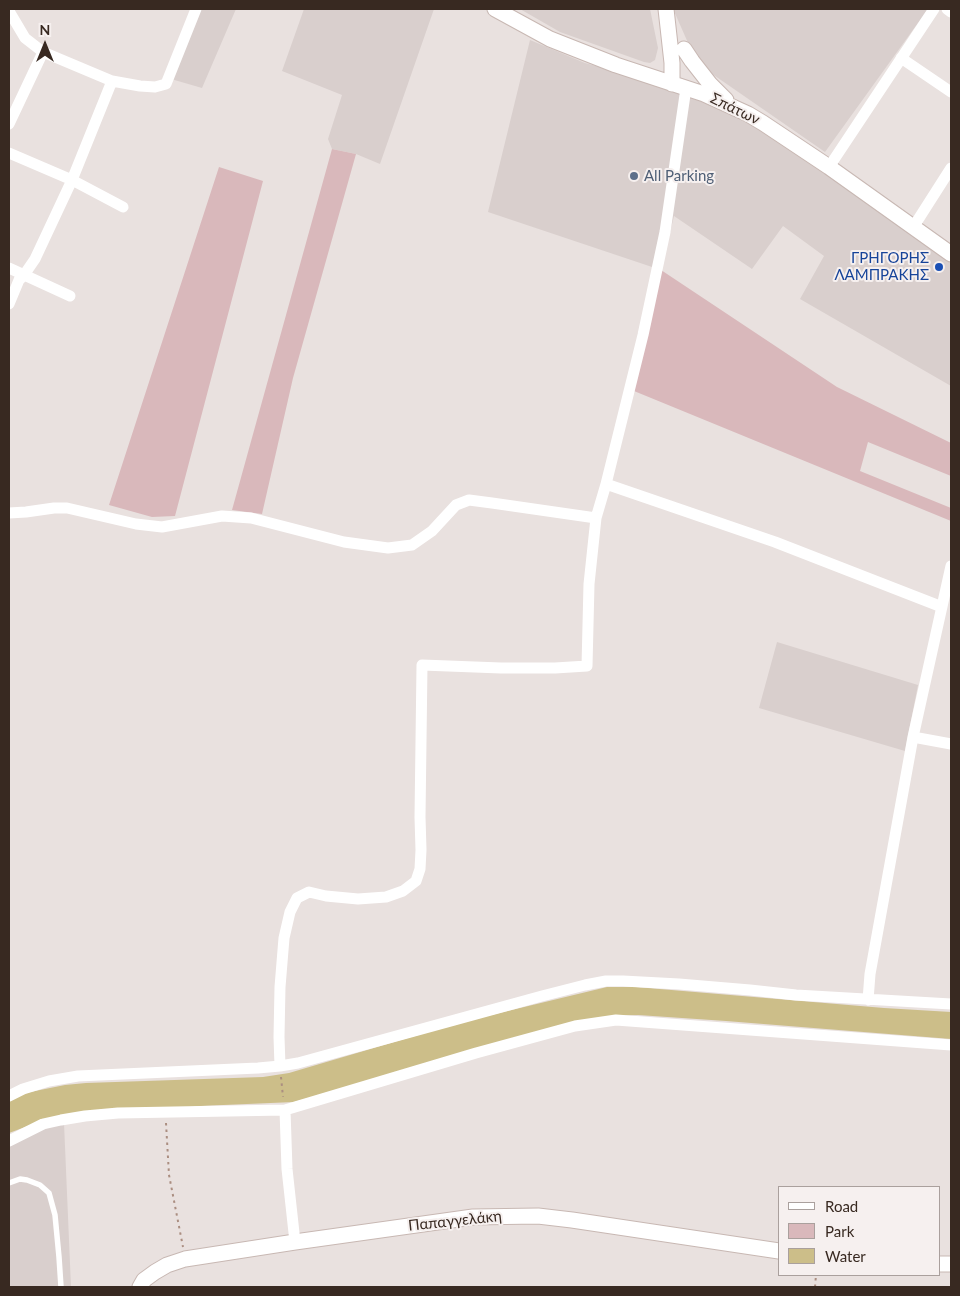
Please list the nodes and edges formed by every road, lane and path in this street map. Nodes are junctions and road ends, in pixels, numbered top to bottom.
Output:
1 (196, 9) edge
2 (495, 9) edge
3 (934, 9) edge
4 (947, 9) edge
5 (9, 11) edge
6 (667, 12) edge
7 (951, 12) edge
8 (684, 49) junction
9 (43, 52) junction
10 (901, 58) junction
11 (112, 80) junction
12 (679, 86) junction
13 (951, 92) edge
14 (735, 107) junction
15 (9, 124) edge
16 (9, 153) edge
17 (829, 167) junction
18 (951, 168) edge
19 (72, 180) junction
20 (122, 207) dead end
21 (914, 226) junction
22 (951, 254) edge
23 (9, 268) edge
24 (24, 275) junction
25 (70, 296) dead end
26 (9, 304) edge
27 (606, 484) junction
28 (9, 513) edge
29 (596, 518) junction
30 (951, 566) edge
31 (942, 607) junction
32 (913, 737) junction
33 (951, 744) edge
34 (868, 1000) junction
35 (951, 1004) edge
36 (951, 1045) edge
37 (280, 1066) junction
38 (9, 1096) edge
39 (285, 1110) junction
40 (165, 1113) junction
41 (9, 1141) edge
42 (9, 1183) edge
43 (295, 1242) junction
44 (778, 1251) edge
45 (185, 1259) junction
46 (61, 1287) edge
47 (140, 1287) edge

1 - 11 street
2 - 12 main road, Σπάτων
3 - 10 street
4 - 7 street
5 - 9 street
6 - 8 main road
6 - 12 main road
8 - 12 main road
8 - 14 main road
9 - 11 street
9 - 15 street
10 - 13 street
10 - 17 street
11 - 19 street
12 - 14 main road, Σπάτων
12 - 27 street
14 - 17 main road, Σπάτων
16 - 19 street
17 - 21 main road, Σπάτων
18 - 21 street
19 - 20 street
19 - 24 street
21 - 22 main road, Σπάτων
23 - 24 street
24 - 25 street
24 - 26 street
27 - 29 street
27 - 31 street
28 - 29 street
29 - 37 street
30 - 31 street
31 - 32 street
32 - 33 street
32 - 34 street
34 - 35 street
34 - 37 street
36 - 39 street
37 - 38 street
37 - 39 path
39 - 40 street
39 - 43 street
40 - 41 street
40 - 45 path
42 - 46 lane
43 - 44 main road, Παπαγγελάκη
43 - 45 main road, Παπαγγελάκη
45 - 47 main road, Παπαγγελάκη

